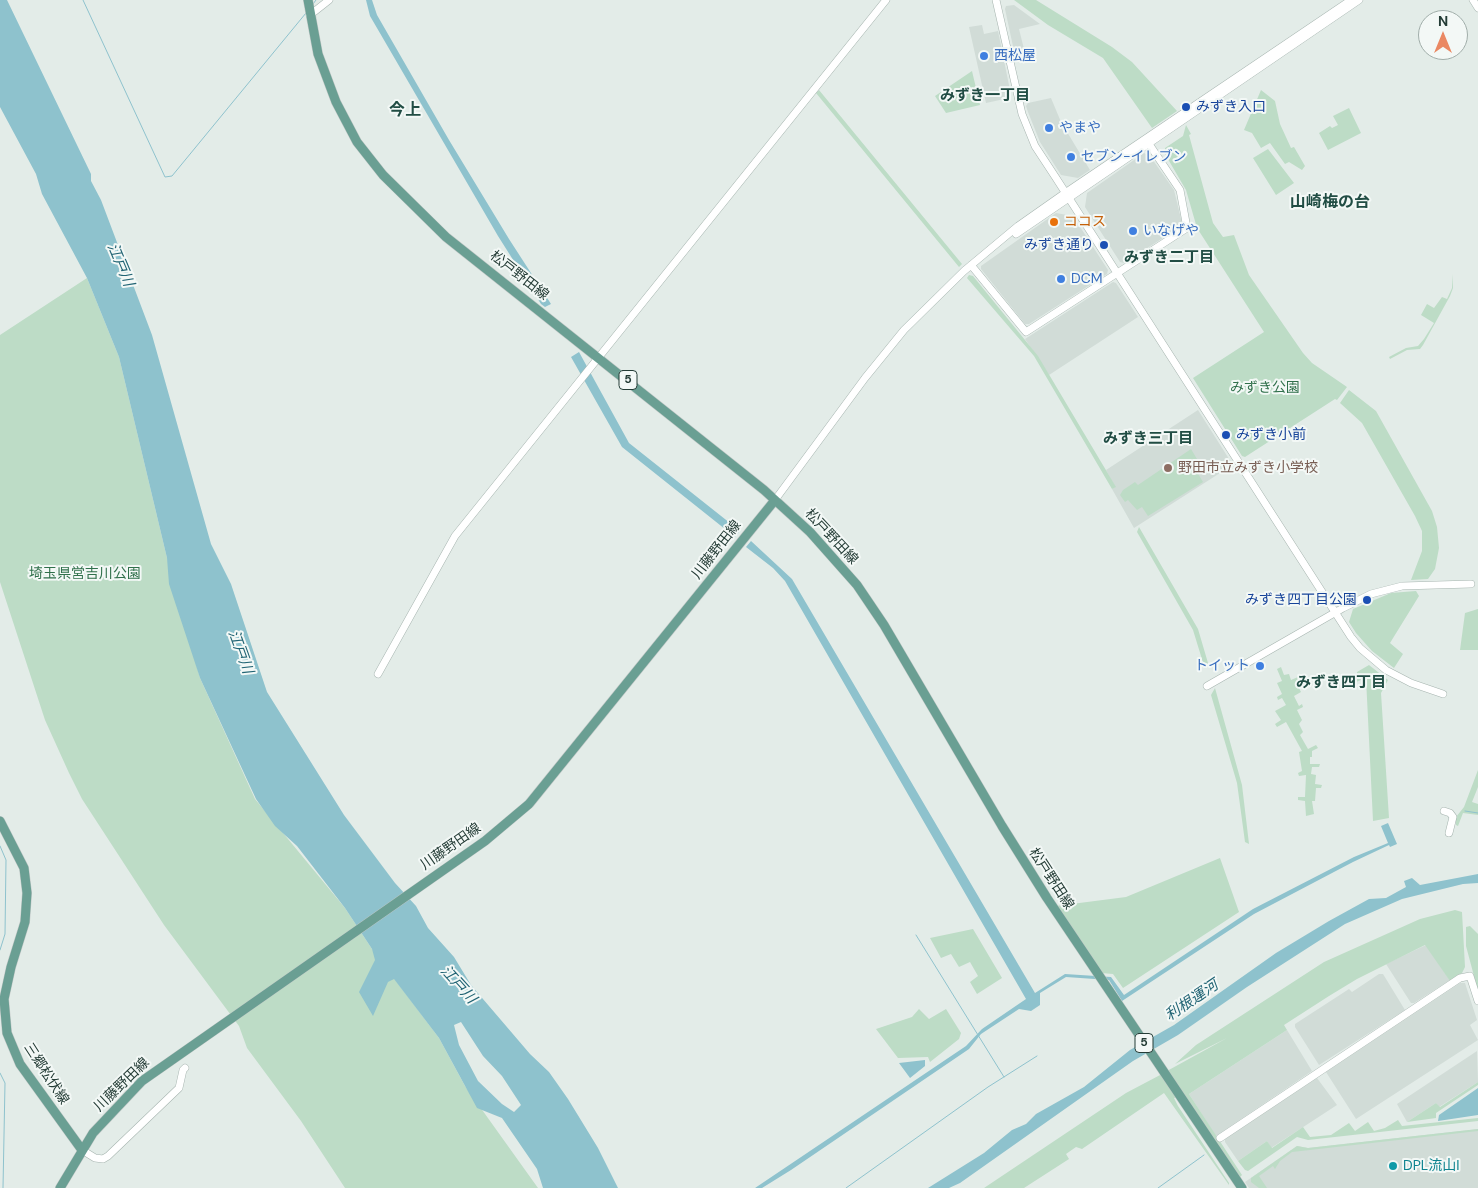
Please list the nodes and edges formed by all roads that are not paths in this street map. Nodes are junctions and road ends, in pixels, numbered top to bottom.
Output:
1 (308, 0) edge
2 (329, 0) edge
3 (886, 0) edge
4 (996, 0) edge
5 (1351, 0) edge
6 (1359, 0) edge
7 (1473, 0) edge
8 (1478, 8) edge
9 (310, 16) junction
10 (1149, 144) junction
11 (1067, 196) junction
12 (970, 265) junction
13 (1117, 273) junction
14 (598, 357) junction
15 (775, 500) junction
16 (1471, 584) dead end
17 (1335, 612) junction
18 (378, 674) dead end
19 (1207, 686) dead end
20 (1443, 694) dead end
21 (1444, 811) dead end
22 (0, 821) edge
23 (1448, 833) dead end
24 (1478, 1001) edge
25 (185, 1068) dead end
26 (1220, 1138) dead end
27 (82, 1150) junction
28 (60, 1188) edge
29 (1242, 1188) edge

1 - 9 main road, 松戸野田線 / 5
2 - 9 street
3 - 14 street
4 - 11 street
5 - 11 street
6 - 10 street
7 - 8 street
9 - 14 main road, 松戸野田線 / 5
10 - 11 street
10 - 13 street
11 - 12 street
11 - 13 street
12 - 13 street
12 - 15 street
13 - 17 street
14 - 15 main road, 松戸野田線 / 5
14 - 18 street
15 - 27 main road, 川藤野田線
15 - 29 main road, 松戸野田線 / 5
16 - 17 street
17 - 19 street
17 - 20 street
21 - 23 street
22 - 27 main road, 三郷松伏線
24 - 26 street
25 - 27 street
27 - 28 main road

